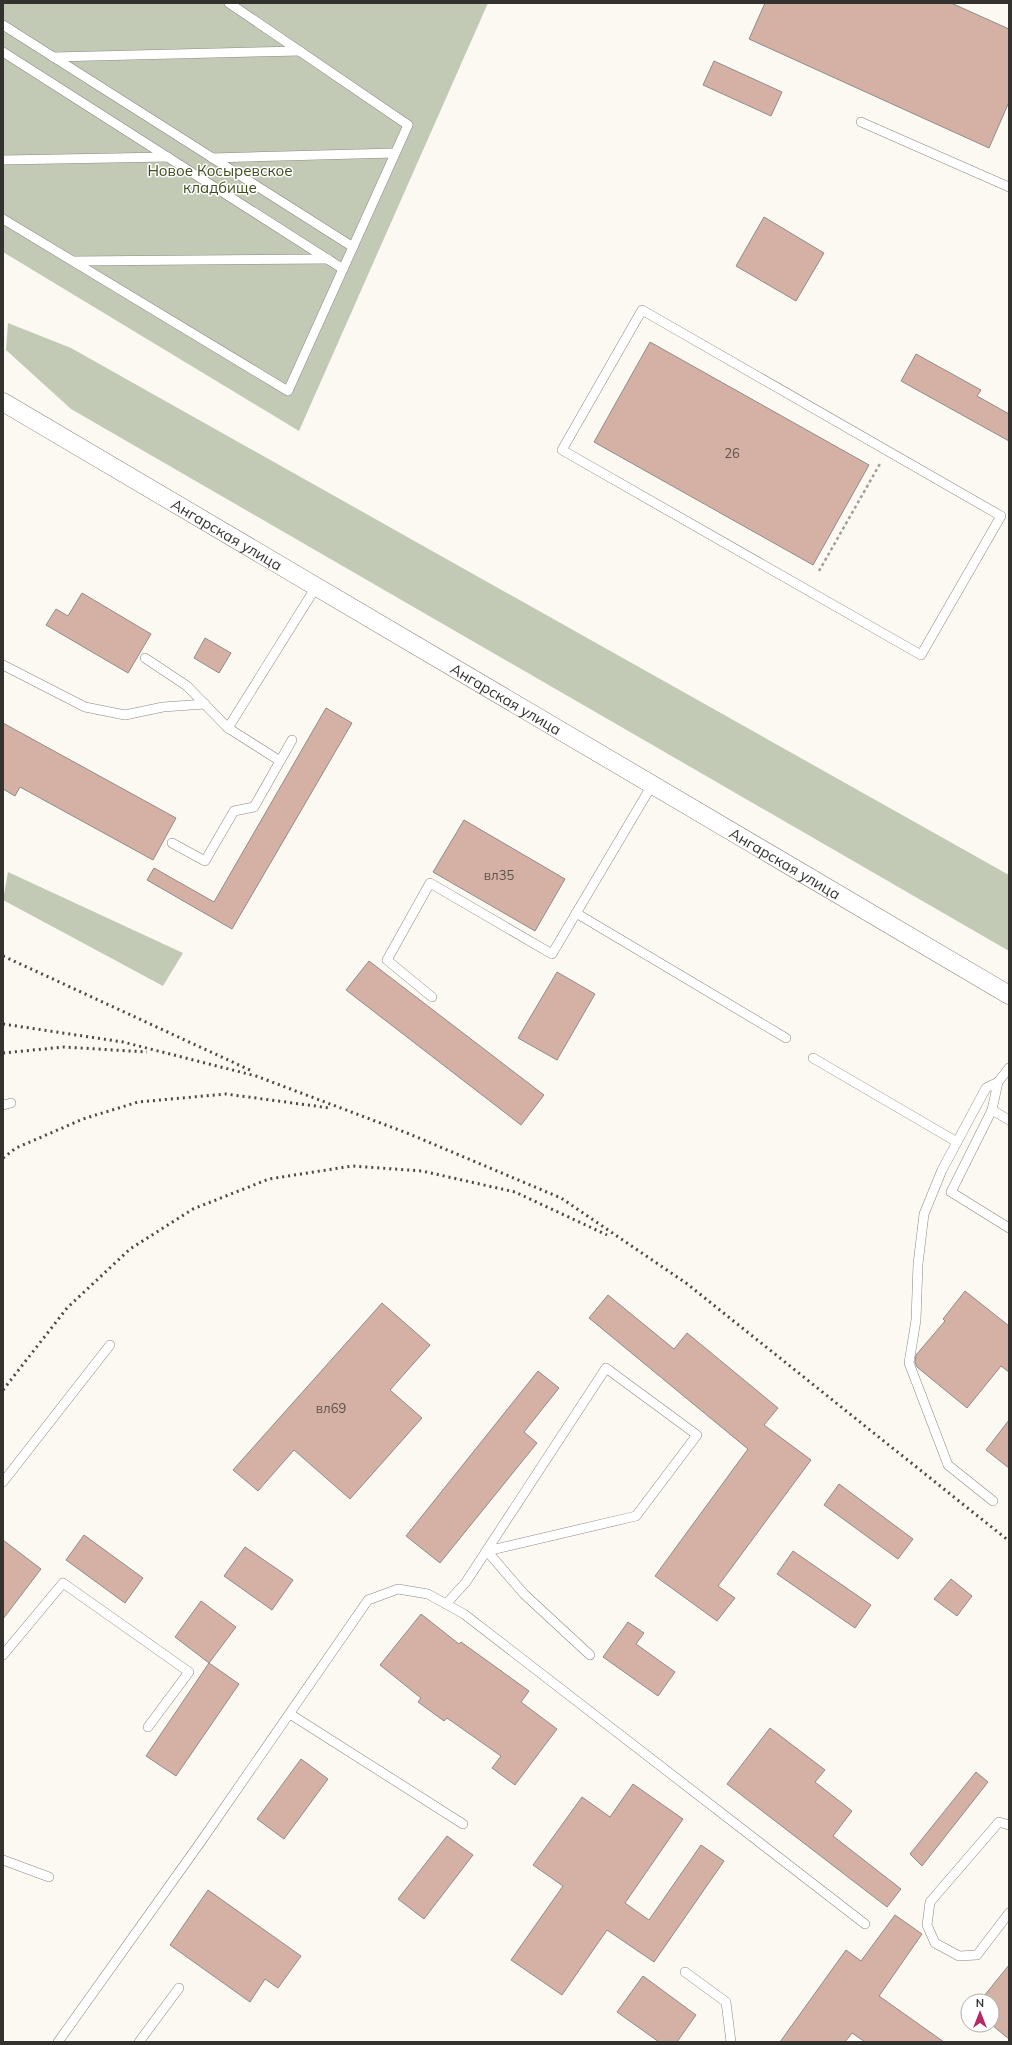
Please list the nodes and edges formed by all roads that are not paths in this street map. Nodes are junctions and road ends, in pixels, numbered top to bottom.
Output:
1 (229, 3) edge
2 (3, 24) edge
3 (300, 51) junction
4 (3, 52) edge
5 (53, 57) junction
6 (861, 122) dead end
7 (395, 154) junction
8 (168, 157) junction
9 (212, 158) junction
10 (3, 160) edge
11 (1009, 187) edge
12 (3, 219) edge
13 (353, 247) junction
14 (329, 259) junction
15 (73, 262) junction
16 (343, 269) junction
17 (3, 402) edge
18 (1005, 515) edge
19 (316, 587) junction
20 (145, 658) dead end
21 (3, 665) edge
22 (205, 704) junction
23 (228, 728) junction
24 (292, 740) dead end
25 (280, 761) junction
26 (652, 785) junction
27 (172, 843) dead end
28 (576, 913) junction
29 (1009, 995) edge
30 (432, 997) dead end
31 (786, 1038) dead end
32 (813, 1058) dead end
33 (1009, 1068) edge
34 (998, 1082) junction
35 (992, 1110) junction
36 (1009, 1120) edge
37 (957, 1142) junction
38 (1009, 1228) edge
39 (110, 1345) dead end
40 (3, 1482) edge
41 (993, 1501) dead end
42 (487, 1551) junction
43 (446, 1604) junction
44 (3, 1655) edge
45 (590, 1655) dead end
46 (290, 1714) junction
47 (148, 1727) dead end
48 (463, 1824) dead end
49 (1009, 1825) edge
50 (3, 1860) edge
51 (49, 1877) dead end
52 (1009, 1913) edge
53 (865, 1924) dead end
54 (685, 1972) dead end
55 (179, 1988) dead end
56 (62, 2041) edge
57 (139, 2042) edge
58 (731, 2042) edge

1 - 3 lane
2 - 5 lane
3 - 5 lane
3 - 7 lane
4 - 8 lane
5 - 9 lane
6 - 11 lane
7 - 9 lane
7 - 13 lane
8 - 10 lane
8 - 14 lane
9 - 13 lane
12 - 15 lane
13 - 16 lane
14 - 15 lane
14 - 16 lane
15 - 16 lane
17 - 19 street, Ангарская улица
18 - 18 lane
19 - 23 lane
19 - 26 street, Ангарская улица
20 - 22 lane
21 - 22 lane
22 - 23 lane
23 - 25 lane
24 - 25 lane
25 - 27 lane
26 - 28 lane
26 - 29 street, Ангарская улица
28 - 30 lane
28 - 31 lane
32 - 37 lane
33 - 34 lane
34 - 35 lane
34 - 37 lane
35 - 36 lane
35 - 38 lane
37 - 41 lane
39 - 40 lane
42 - 42 lane
42 - 43 lane
42 - 45 lane
43 - 46 lane
43 - 53 lane
44 - 47 lane
46 - 48 lane
46 - 56 lane
49 - 52 lane
50 - 51 lane
54 - 58 lane
55 - 57 lane

